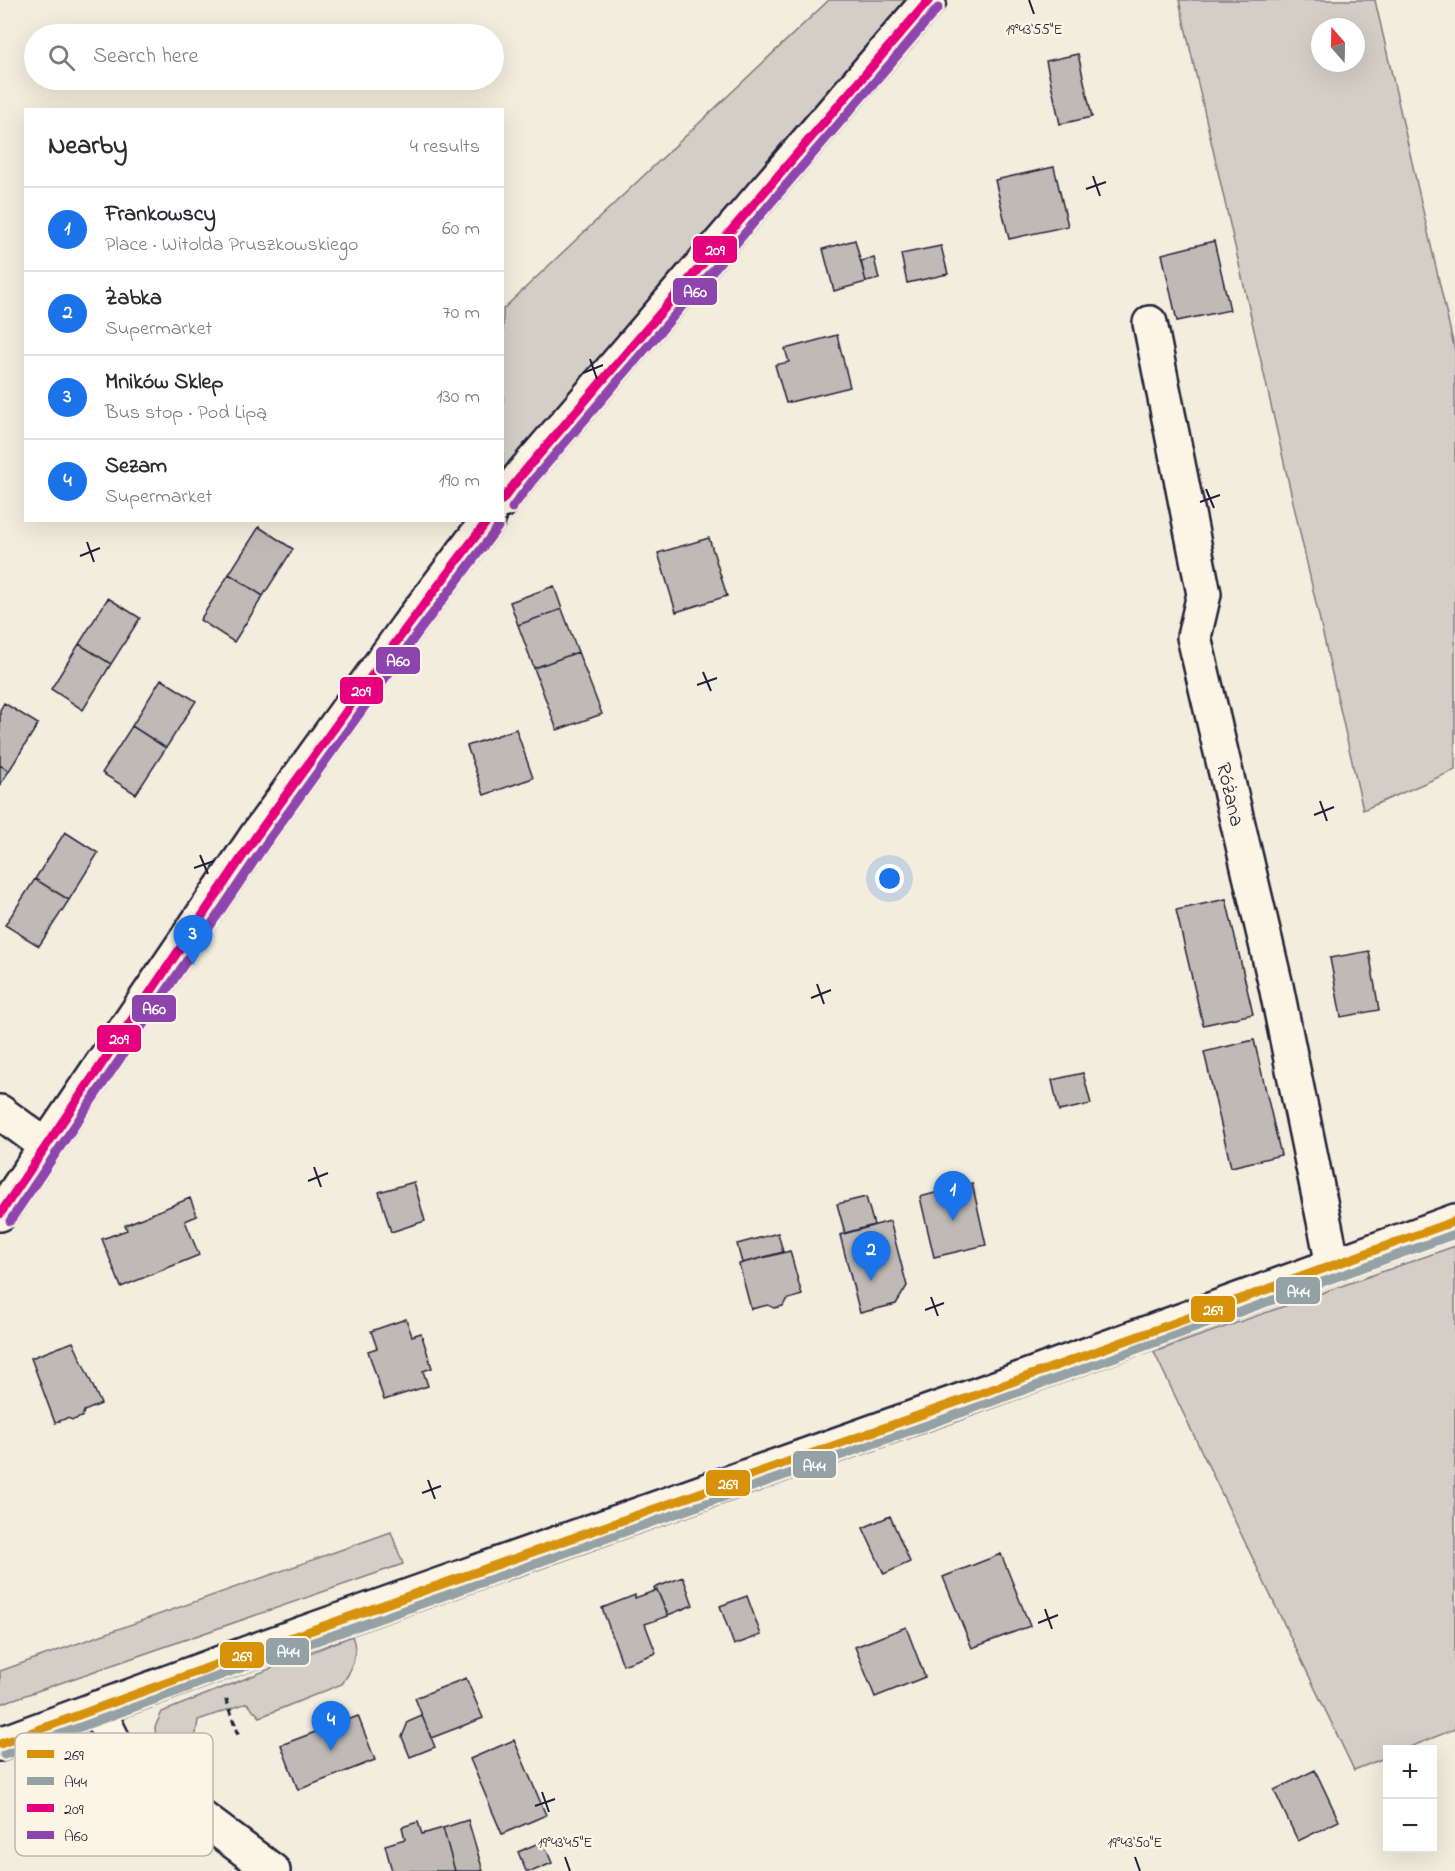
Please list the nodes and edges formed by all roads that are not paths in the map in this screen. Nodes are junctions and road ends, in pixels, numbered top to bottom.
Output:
1 (929, 0) edge
2 (1150, 323) dead end
3 (504, 498) edge
4 (486, 522) edge
5 (0, 1112) edge
6 (45, 1145) junction
7 (0, 1214) edge
8 (1455, 1221) edge
9 (1333, 1265) junction
10 (97, 1708) junction
11 (30, 1733) edge
12 (110, 1733) edge
13 (15, 1738) edge
14 (0, 1744) edge
15 (213, 1826) edge
16 (273, 1871) edge

1 - 3 street
2 - 9 street, Różana
4 - 6 street
5 - 6 street
6 - 7 street
8 - 9 street
9 - 10 street
10 - 11 street
10 - 12 street
13 - 14 street
15 - 16 street

